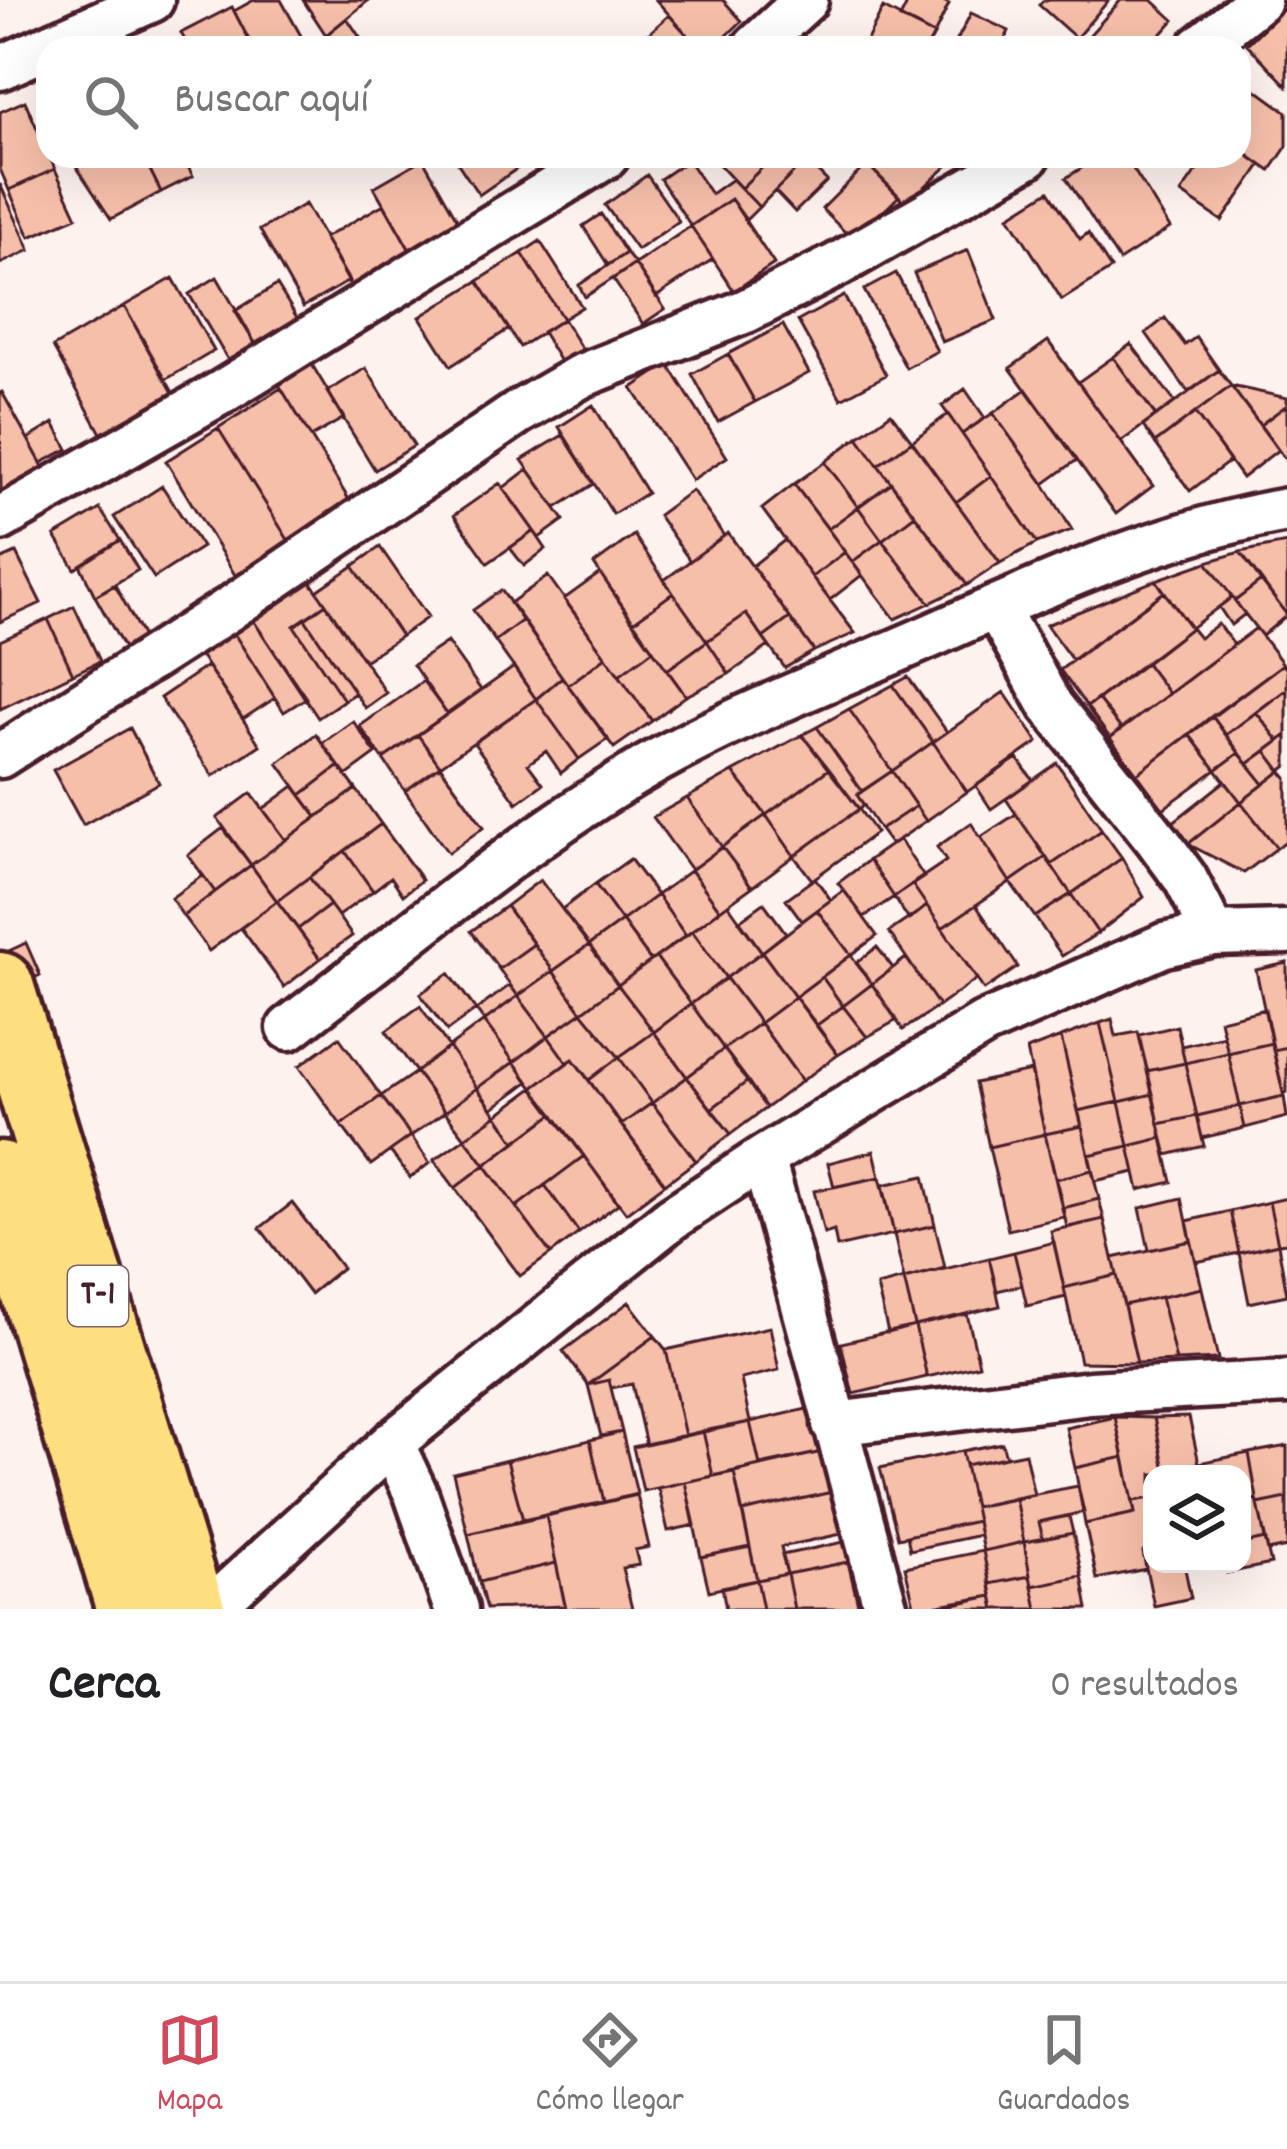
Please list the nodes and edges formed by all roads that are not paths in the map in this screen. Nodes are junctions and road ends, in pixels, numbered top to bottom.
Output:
1 (152, 0) edge
2 (806, 0) edge
3 (72, 36) edge
4 (767, 36) edge
5 (36, 52) edge
6 (0, 68) edge
7 (587, 168) edge
8 (1007, 168) edge
9 (1287, 510) edge
10 (0, 519) edge
11 (996, 607) junction
12 (0, 756) edge
13 (1287, 932) edge
14 (1214, 934) junction
15 (0, 986) edge
16 (290, 1028) dead end
17 (764, 1158) junction
18 (0, 1175) edge
19 (1287, 1382) edge
20 (834, 1424) junction
21 (392, 1443) junction
22 (130, 1609) edge
23 (191, 1609) edge
24 (210, 1609) edge
25 (456, 1609) edge
26 (886, 1609) edge

1 - 3 street
2 - 4 street
5 - 6 street
7 - 10 street
8 - 12 street
9 - 11 street
11 - 14 street
11 - 16 street
13 - 14 street
14 - 17 street
15 - 23 highway, T-1
17 - 20 street
17 - 21 street
18 - 22 highway, T-1
19 - 20 street
20 - 26 street
21 - 24 street
21 - 25 street

